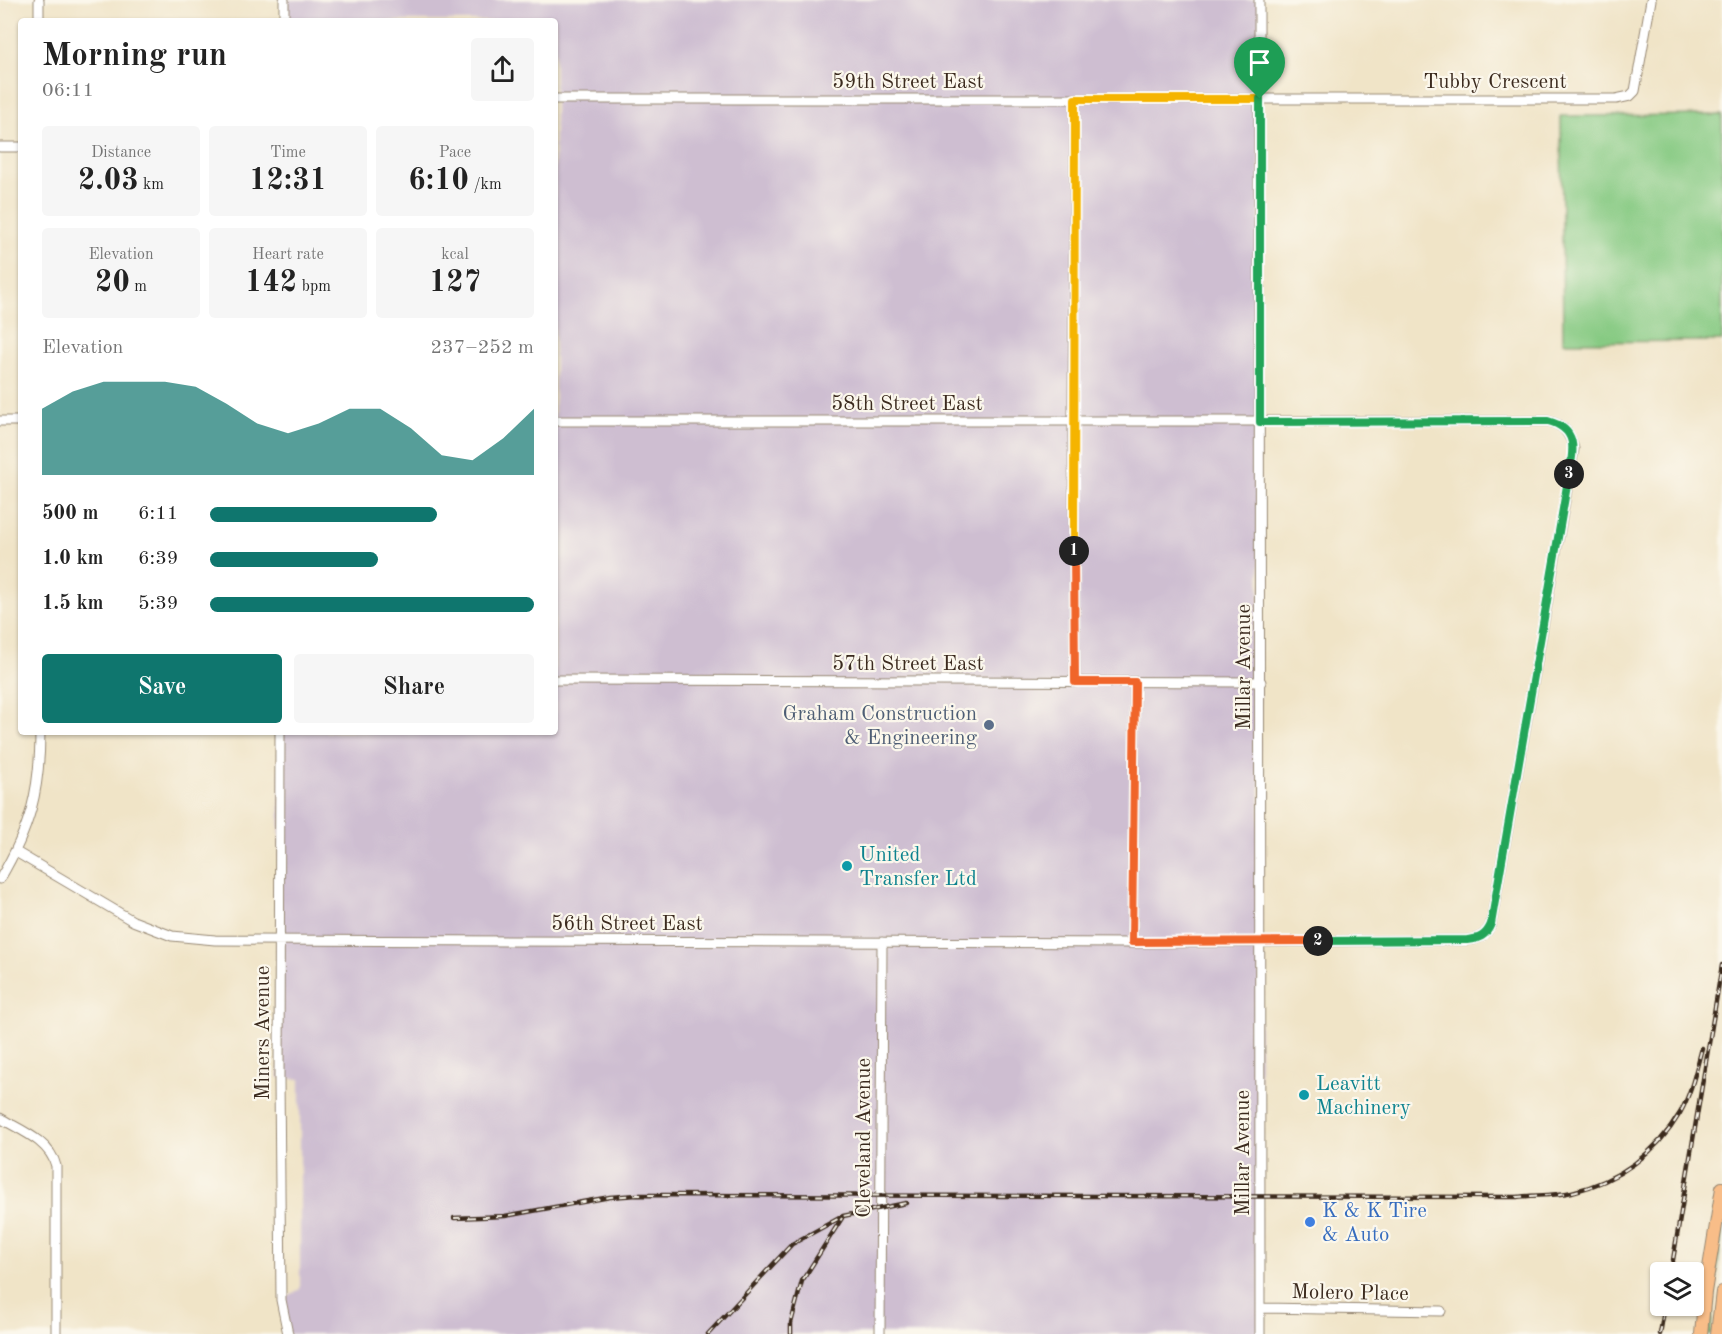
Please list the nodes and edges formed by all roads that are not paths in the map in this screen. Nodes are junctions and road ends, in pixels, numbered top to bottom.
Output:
1 (39, 0) edge
2 (284, 0) edge
3 (1259, 0) edge
4 (1651, 0) edge
5 (39, 18) edge
6 (284, 18) edge
7 (558, 99) edge
8 (1075, 99) junction
9 (1260, 99) junction
10 (0, 147) edge
11 (18, 147) edge
12 (0, 421) edge
13 (18, 421) edge
14 (558, 421) edge
15 (1073, 422) junction
16 (1260, 422) junction
17 (558, 680) edge
18 (1075, 682) junction
19 (1135, 682) junction
20 (1261, 682) junction
21 (40, 735) edge
22 (280, 735) edge
23 (16, 852) junction
24 (0, 879) edge
25 (280, 939) junction
26 (1260, 941) junction
27 (882, 942) junction
28 (1132, 942) junction
29 (0, 1118) edge
30 (1722, 1188) edge
31 (1722, 1292) edge
32 (1260, 1308) junction
33 (1441, 1311) dead end
34 (56, 1334) edge
35 (288, 1334) edge
36 (880, 1334) edge
37 (1260, 1334) edge
38 (1701, 1334) edge
39 (1718, 1334) edge

1 - 5 street
2 - 6 street
3 - 9 street, Millar Avenue
4 - 9 street, Tubby Crescent
7 - 8 street, 59th Street East
8 - 9 street, 59th Street East
8 - 15 street
9 - 16 street, Millar Avenue
10 - 11 street
12 - 13 street
14 - 15 street, 58th Street East
15 - 16 street, 58th Street East
15 - 18 street
16 - 20 street, Millar Avenue
16 - 26 street, 58th Street East
17 - 18 street, 57th Street East
18 - 19 street, 57th Street East
19 - 20 street, 57th Street East
19 - 28 street
20 - 26 street, Millar Avenue
21 - 23 street
22 - 25 street, Miners Avenue
23 - 24 street
23 - 25 street, 56th Street East
25 - 27 street, 56th Street East
25 - 35 street, Miners Avenue
26 - 28 street, 56th Street East
26 - 32 street, Millar Avenue
27 - 28 street, 56th Street East
27 - 36 street, Cleveland Avenue
29 - 34 street
30 - 38 main road
31 - 39 main road
32 - 33 street, Molero Place
32 - 37 street, Millar Avenue

